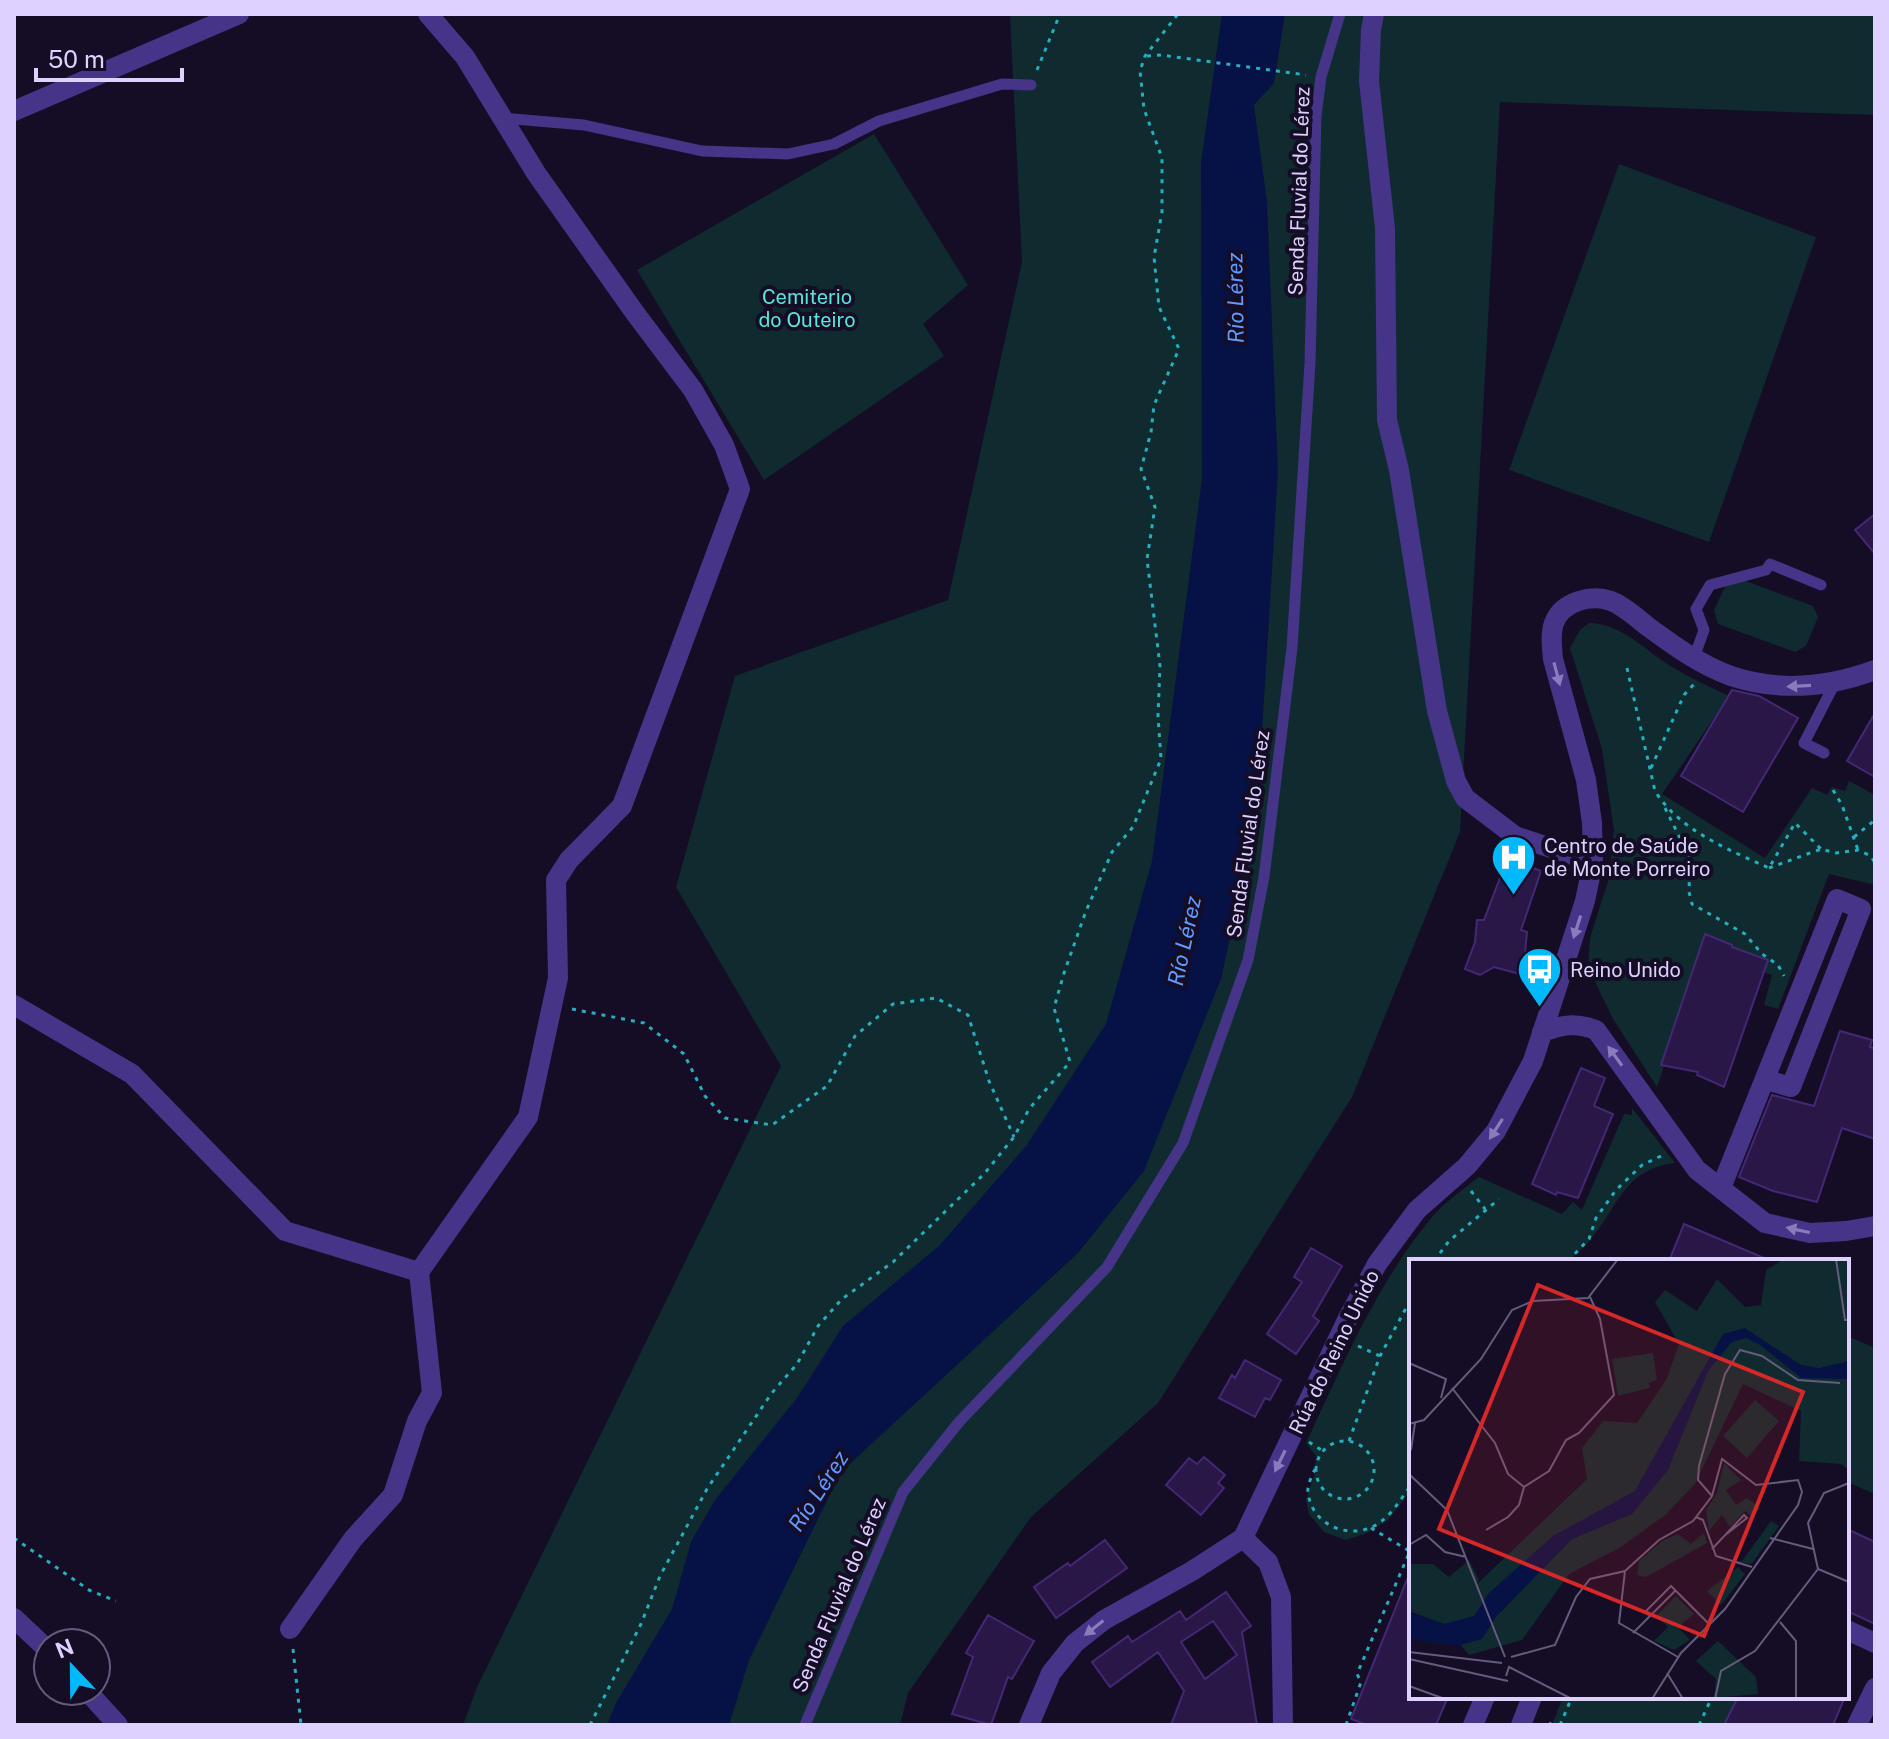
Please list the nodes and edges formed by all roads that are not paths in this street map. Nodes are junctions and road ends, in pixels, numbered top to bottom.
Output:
1 (239, 14) edge
2 (428, 14) edge
3 (1340, 14) edge
4 (1374, 14) edge
5 (1031, 85) road end
6 (14, 111) edge
7 (503, 118) junction
8 (1821, 585) dead end
9 (1697, 667) junction
10 (1875, 670) edge
11 (1835, 683) junction
12 (1824, 753) dead end
13 (1593, 862) junction
14 (14, 1005) edge
15 (1542, 1032) junction
16 (1766, 1080) junction
17 (1721, 1188) junction
18 (1874, 1224) edge
19 (419, 1272) junction
20 (1243, 1538) junction
21 (14, 1618) edge
22 (290, 1629) road end
23 (1849, 1631) edge
24 (32, 1635) edge
25 (1875, 1643) edge
26 (1875, 1688) edge
27 (1484, 1699) edge
28 (1531, 1699) edge
29 (102, 1707) edge
30 (118, 1725) edge
31 (805, 1725) edge
32 (1029, 1725) edge
33 (1283, 1725) edge
34 (1473, 1725) edge
35 (1521, 1725) edge
36 (1857, 1725) edge

1 - 6 street
2 - 7 street
3 - 31 lane, Senda Fluvial do Lérez
4 - 13 street
5 - 7 lane
7 - 19 street
8 - 9 lane
11 -> 9 street
9 -> 13 street, Rúa do Reino Unido
10 - 11 street
11 - 12 lane
13 -> 15 street, Rúa do Reino Unido
14 - 19 street
17 -> 15 street
15 -> 20 street, Rúa do Reino Unido
16 - 16 street
16 - 17 street
18 -> 17 street
19 - 22 street
20 -> 32 street
20 - 33 street
21 - 24 street
23 - 25 street
26 - 36 street
27 - 34 street
28 - 35 street
29 - 30 street

